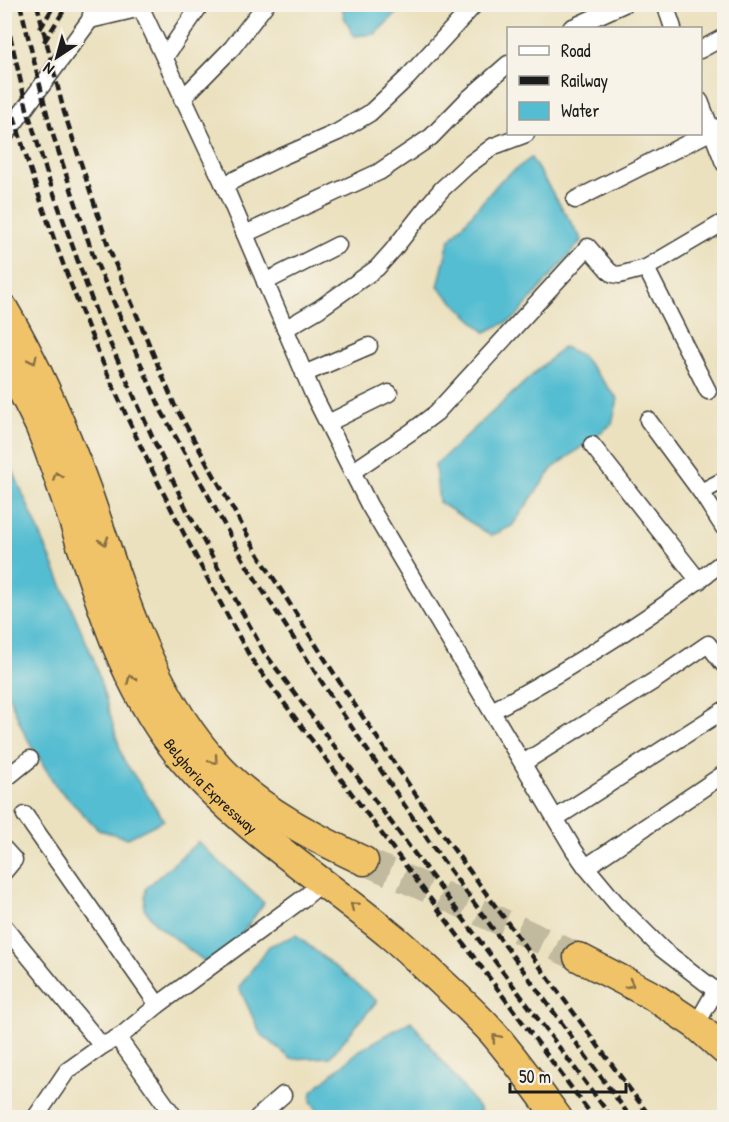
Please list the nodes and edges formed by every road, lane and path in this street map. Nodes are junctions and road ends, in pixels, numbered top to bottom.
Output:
1 (201, 4) edge
2 (266, 4) edge
3 (475, 4) edge
4 (624, 4) edge
5 (665, 4) edge
6 (149, 10) edge
7 (92, 12) edge
8 (573, 27) edge
9 (673, 27) edge
10 (724, 37) edge
11 (702, 49) edge
12 (165, 57) junction
13 (507, 65) edge
14 (182, 99) junction
15 (702, 104) edge
16 (718, 128) edge
17 (523, 135) edge
18 (4, 138) edge
19 (724, 163) edge
20 (224, 185) junction
21 (575, 200) dead end
22 (724, 222) edge
23 (245, 234) junction
24 (338, 245) dead end
25 (646, 268) junction
26 (265, 282) junction
27 (4, 309) edge
28 (285, 329) junction
29 (369, 346) dead end
30 (4, 356) edge
31 (304, 374) junction
32 (708, 391) dead end
33 (389, 393) dead end
34 (648, 420) dead end
35 (328, 423) junction
36 (592, 445) dead end
37 (352, 472) junction
38 (724, 480) edge
39 (701, 492) junction
40 (724, 528) edge
41 (724, 561) edge
42 (699, 581) junction
43 (724, 665) edge
44 (724, 710) edge
45 (492, 711) junction
46 (169, 722) junction
47 (30, 759) dead end
48 (523, 763) junction
49 (724, 774) edge
50 (4, 780) edge
51 (25, 815) dead end
52 (556, 818) junction
53 (4, 849) edge
54 (364, 861) tunnel mouth
55 (586, 867) junction
56 (4, 872) edge
57 (323, 882) junction
58 (4, 926) edge
59 (578, 957) tunnel mouth
60 (720, 994) edge
61 (158, 1005) junction
62 (696, 1025) junction
63 (118, 1038) junction
64 (102, 1046) junction
65 (724, 1050) edge
66 (283, 1095) dead end
67 (35, 1118) edge
68 (175, 1118) edge
69 (257, 1118) edge
70 (558, 1118) edge

1 - 12 street
2 - 14 street
3 - 20 street
4 - 8 street
5 - 9 street
6 - 7 street
6 - 12 street
7 - 18 street
10 - 11 street
12 - 14 street
13 - 23 street
14 - 20 street
15 - 16 street
16 - 19 street
16 - 21 street
17 - 28 street
20 - 23 street
22 - 25 street
23 - 26 street
24 - 26 street
25 - 32 street
25 - 37 street
26 - 28 street
27 -> 46 highway, Belghoria Expressway
28 - 31 street
29 - 31 street
46 -> 30 highway, Belghoria Expressway
31 - 35 street
33 - 35 street
34 - 39 street
35 - 37 street
36 - 42 street
37 - 45 street
38 - 39 street
39 - 40 street
41 - 42 street
42 - 45 street
43 - 48 street
44 - 52 street
45 - 48 street
46 -> 54 highway, Belghoria Expressway
46 - 57 highway, Belghoria Expressway
47 - 50 street
48 - 52 street
49 - 55 street
51 - 61 street
52 - 55 street
53 - 56 street
55 - 60 street
57 - 61 street
70 -> 57 highway, Belghoria Expressway
58 - 64 street
59 -> 62 highway
60 - 62 street
61 - 63 street
62 - 65 highway
63 - 64 street
63 - 68 street
64 - 67 street
66 - 69 street

